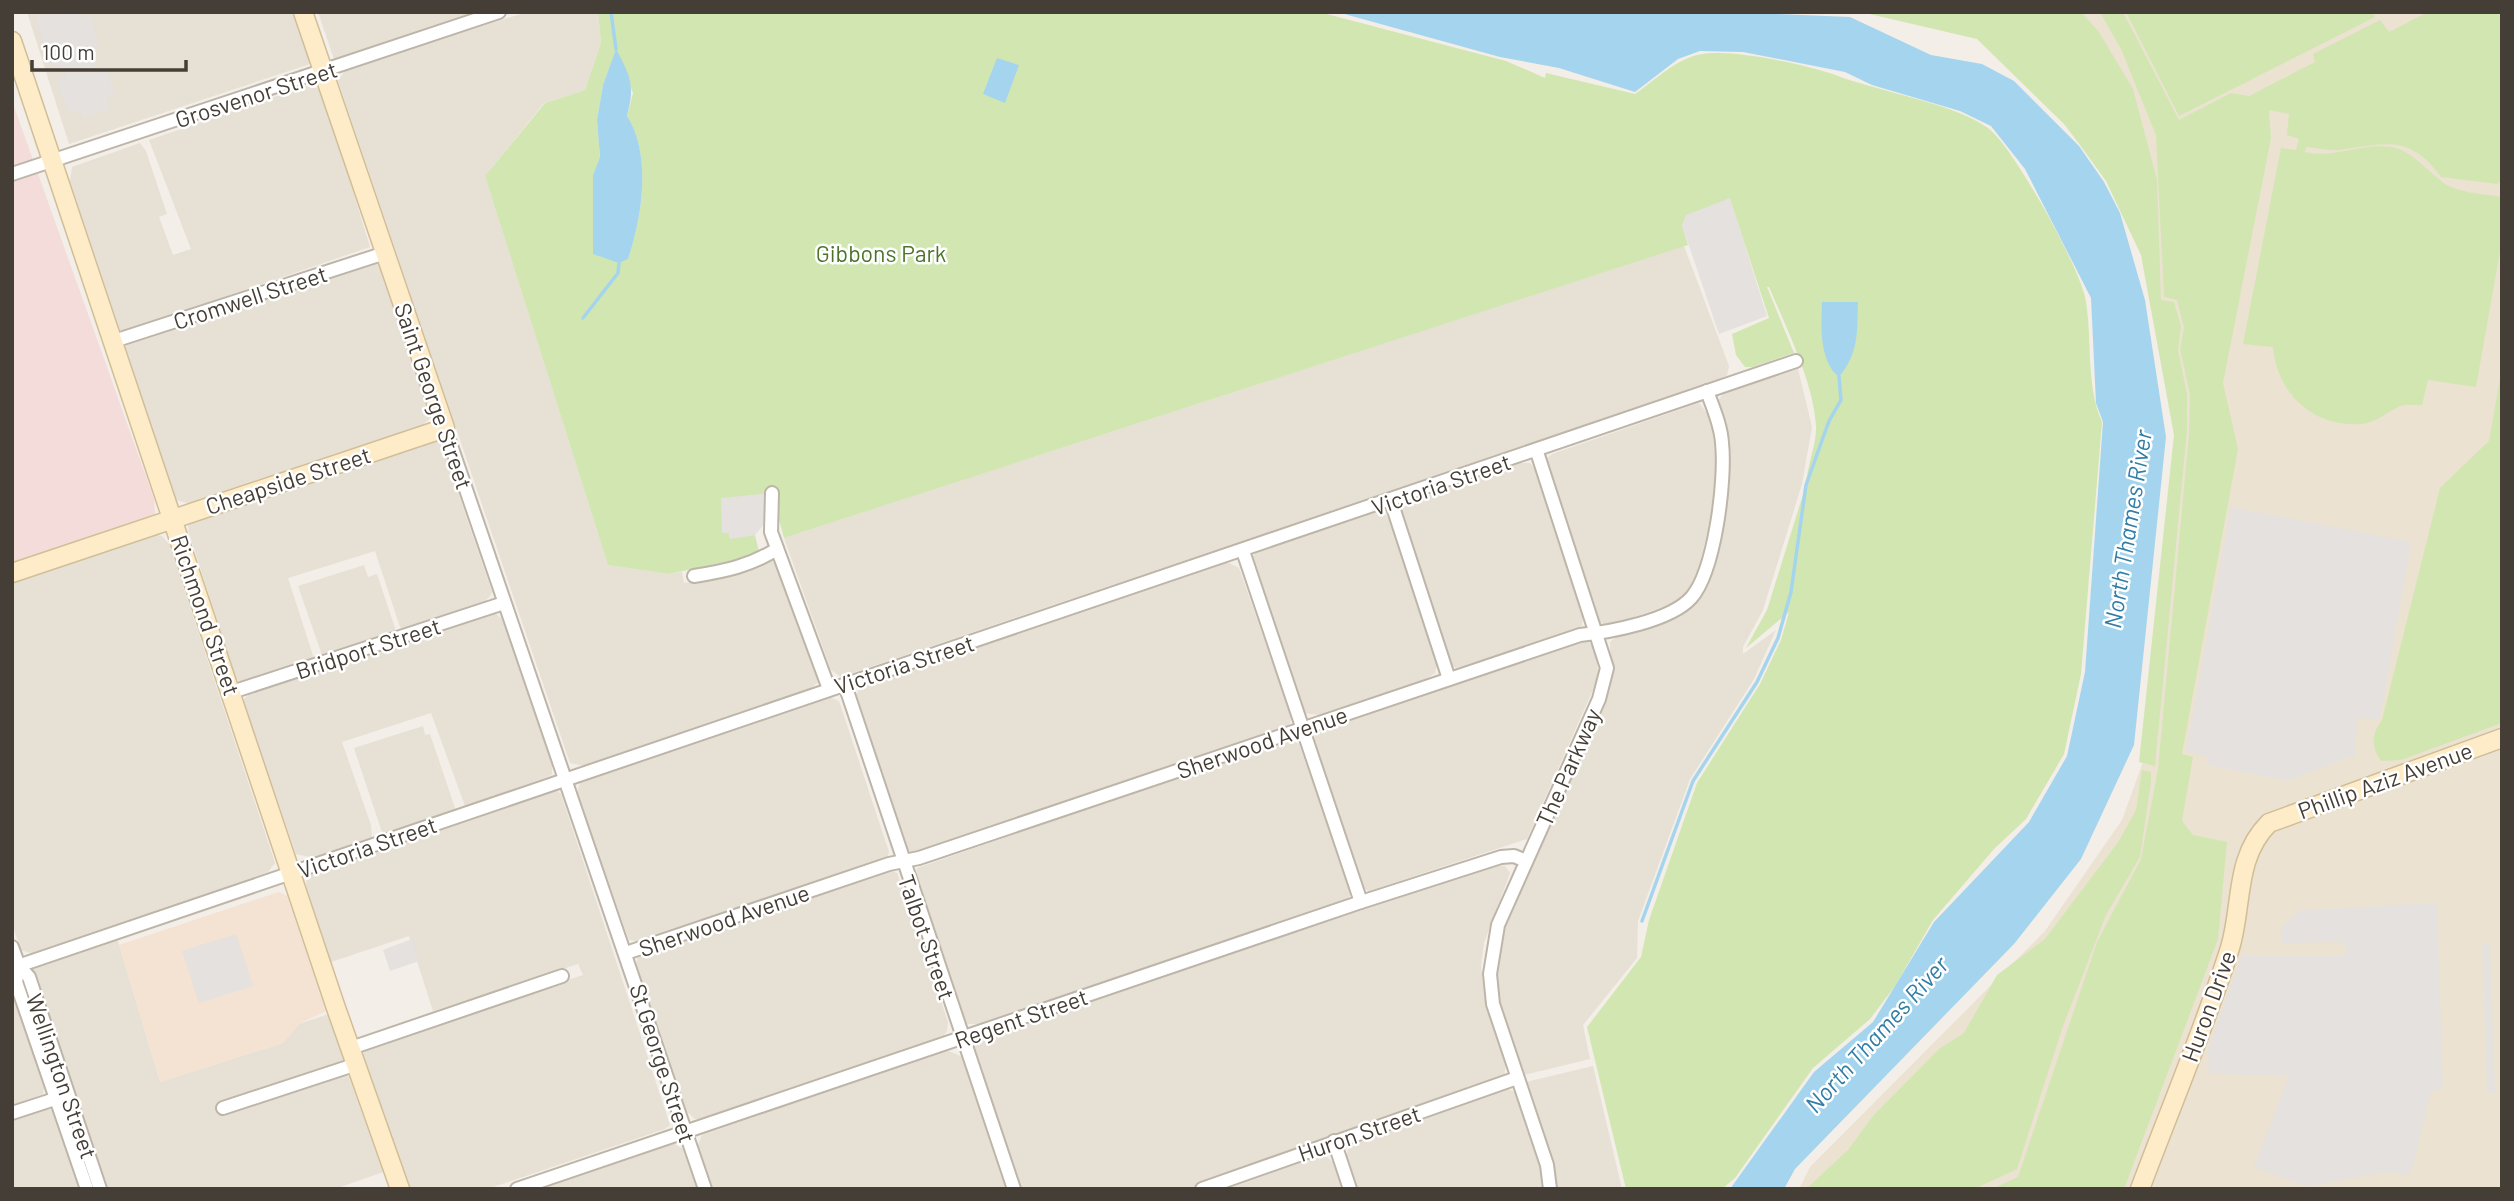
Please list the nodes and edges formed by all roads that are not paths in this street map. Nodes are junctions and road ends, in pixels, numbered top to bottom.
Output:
1 (303, 12) edge
2 (499, 12) edge
3 (12, 41) edge
4 (324, 72) junction
5 (50, 162) junction
6 (12, 174) edge
7 (385, 253) junction
8 (114, 341) junction
9 (1796, 361) dead end
10 (1707, 391) junction
11 (445, 428) junction
12 (1537, 452) junction
13 (772, 493) dead end
14 (1391, 501) junction
15 (174, 519) junction
16 (777, 549) junction
17 (1243, 551) junction
18 (12, 572) edge
19 (694, 576) dead end
20 (504, 603) junction
21 (1597, 633) junction
22 (1449, 679) junction
23 (845, 685) junction
24 (829, 689) junction
25 (232, 692) junction
26 (1302, 728) junction
27 (2502, 738) edge
28 (566, 779) junction
29 (2269, 823) joint
30 (1526, 861) junction
31 (902, 862) junction
32 (292, 873) junction
33 (1361, 902) junction
34 (12, 947) edge
35 (626, 953) junction
36 (15, 967) edge
37 (562, 976) dead end
38 (961, 1038) junction
39 (354, 1056) junction
40 (1518, 1079) junction
41 (61, 1096) junction
42 (223, 1108) dead end
43 (12, 1113) edge
44 (686, 1130) junction
45 (1334, 1141) junction
46 (86, 1189) edge
47 (100, 1189) edge
48 (400, 1189) edge
49 (517, 1189) edge
50 (705, 1189) edge
51 (1014, 1189) edge
52 (1202, 1189) edge
53 (1350, 1189) edge
54 (1550, 1189) edge
55 (2140, 1189) edge

1 - 4 street, Saint George Street
2 - 4 street, Grosvenor Street
3 - 5 street, Richmond Street
4 - 5 street, Grosvenor Street
4 - 7 street, Saint George Street
5 - 6 street, Grosvenor Street
5 - 8 street, Richmond Street
7 - 8 street, Cromwell Street
7 - 11 street, Saint George Street
8 - 15 street, Richmond Street
9 - 10 street, Victoria Street
10 - 12 street, Victoria Street
10 - 21 street, Sherwood Avenue
11 - 15 street, Cheapside Street
11 - 20 street, Saint George Street
12 - 14 street, Victoria Street
12 - 21 street, The Parkway
13 - 16 street
14 - 17 street, Victoria Street
14 - 22 street
15 - 18 street, Cheapside Street
15 - 25 street, Richmond Street
16 - 19 street
16 - 24 street
17 - 23 street, Victoria Street
17 - 26 street
20 - 25 street, Bridport Street
20 - 28 street, Saint George Street
21 - 22 street, Sherwood Avenue
21 - 30 street, The Parkway
22 - 26 street, Sherwood Avenue
23 - 24 street, Victoria Street
23 - 31 street, Talbot Street
24 - 28 street, Victoria Street
25 - 32 street, Richmond Street
26 - 31 street, Sherwood Avenue
26 - 33 street
27 - 29 street, Phillip Aziz Avenue
28 - 32 street, Victoria Street
28 - 35 street, St George Street
29 - 55 street, Huron Drive
30 - 33 street, Regent Street
30 - 40 street, The Parkway
31 - 35 street, Sherwood Avenue
31 - 38 street, Talbot Street
32 - 36 street, Victoria Street
32 - 39 street, Richmond Street
33 - 38 street, Regent Street
34 - 36 street, Wellington Street
35 - 44 street, St George Street
36 - 41 street, Wellington Street
37 - 39 street
38 - 44 street, Regent Street
38 - 51 street, Talbot Street
39 - 42 street
39 - 48 street, Richmond Street
40 - 45 street, Huron Street
40 - 54 street, The Parkway
41 - 43 street
41 - 46 street, Wellington Street
41 - 47 street, Wellington Street
44 - 49 street, Regent Street
44 - 50 street, St George Street
45 - 52 street, Huron Street
45 - 53 street

